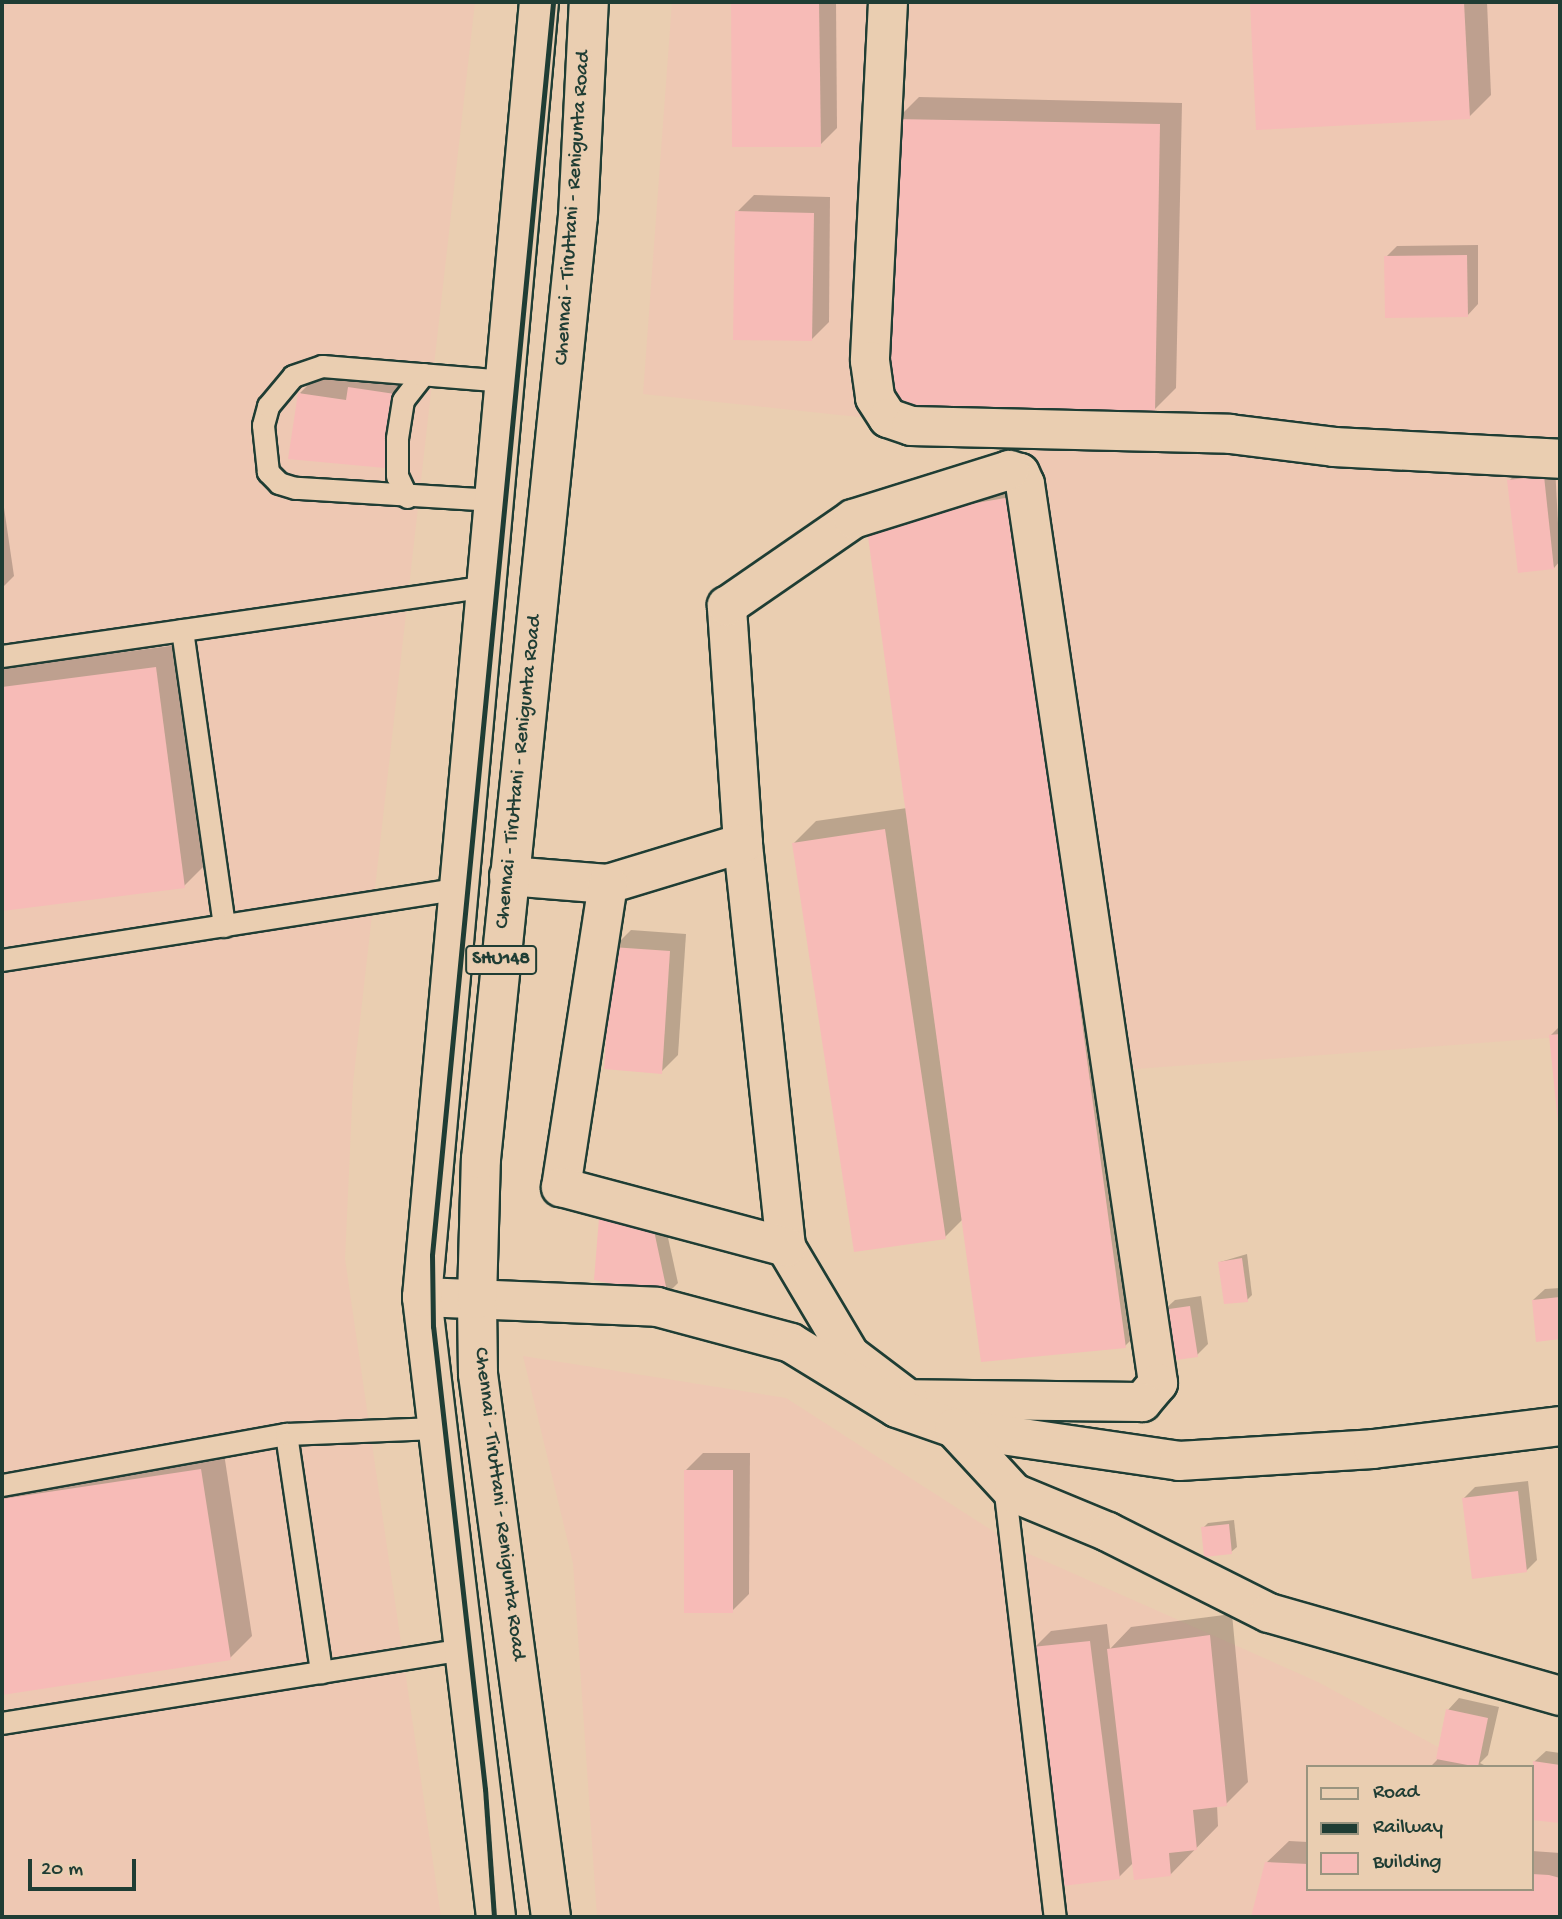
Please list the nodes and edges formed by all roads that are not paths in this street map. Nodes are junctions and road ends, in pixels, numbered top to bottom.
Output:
1 (539, 2) edge
2 (589, 2) edge
3 (888, 2) edge
4 (423, 374) junction
5 (505, 381) junction
6 (1560, 459) edge
7 (407, 497) junction
8 (494, 500) junction
9 (487, 586) junction
10 (182, 630) junction
11 (2, 656) edge
12 (743, 843) junction
13 (509, 876) junction
14 (608, 884) junction
15 (456, 889) junction
16 (224, 926) junction
17 (2, 960) edge
18 (786, 1247) junction
19 (422, 1297) junction
20 (477, 1299) junction
21 (1560, 1426) edge
22 (436, 1428) junction
23 (954, 1428) junction
24 (286, 1434) junction
25 (1004, 1482) junction
26 (2, 1485) edge
27 (462, 1649) junction
28 (321, 1672) junction
29 (1560, 1696) edge
30 (524, 1709) junction
31 (470, 1718) junction
32 (2, 1723) edge
33 (496, 1917) edge
34 (551, 1917) edge
35 (1055, 1917) edge

1 - 5 street, SHU148
2 - 13 street, Chennai - Tiruttani - Renigunta Road / SHU148
3 - 6 street
4 - 5 lane
4 - 7 lane
4 - 7 lane
5 - 8 street, SHU148
7 - 8 lane
8 - 9 street, SHU148
9 - 10 lane
9 - 15 street, SHU148
10 - 11 lane
10 - 16 lane
12 - 14 street
12 - 18 street
12 - 18 street
13 - 14 street
13 - 20 street, Chennai - Tiruttani - Renigunta Road / SHU148
14 - 18 street
15 - 16 lane
15 - 19 street, SHU148
16 - 17 lane
19 - 20 street
19 - 22 street, SHU148
20 - 23 street
20 - 30 street, Chennai - Tiruttani - Renigunta Road / SHU148
21 - 23 street
22 - 24 lane
22 - 27 street, SHU148
23 - 25 street
24 - 26 lane
24 - 28 lane
25 - 29 street
25 - 35 lane
27 - 28 lane
27 - 31 street, SHU148
28 - 32 lane
30 - 31 street
30 - 34 street, Chennai - Tiruttani - Renigunta Road / SHU148
31 - 33 street, SHU148

